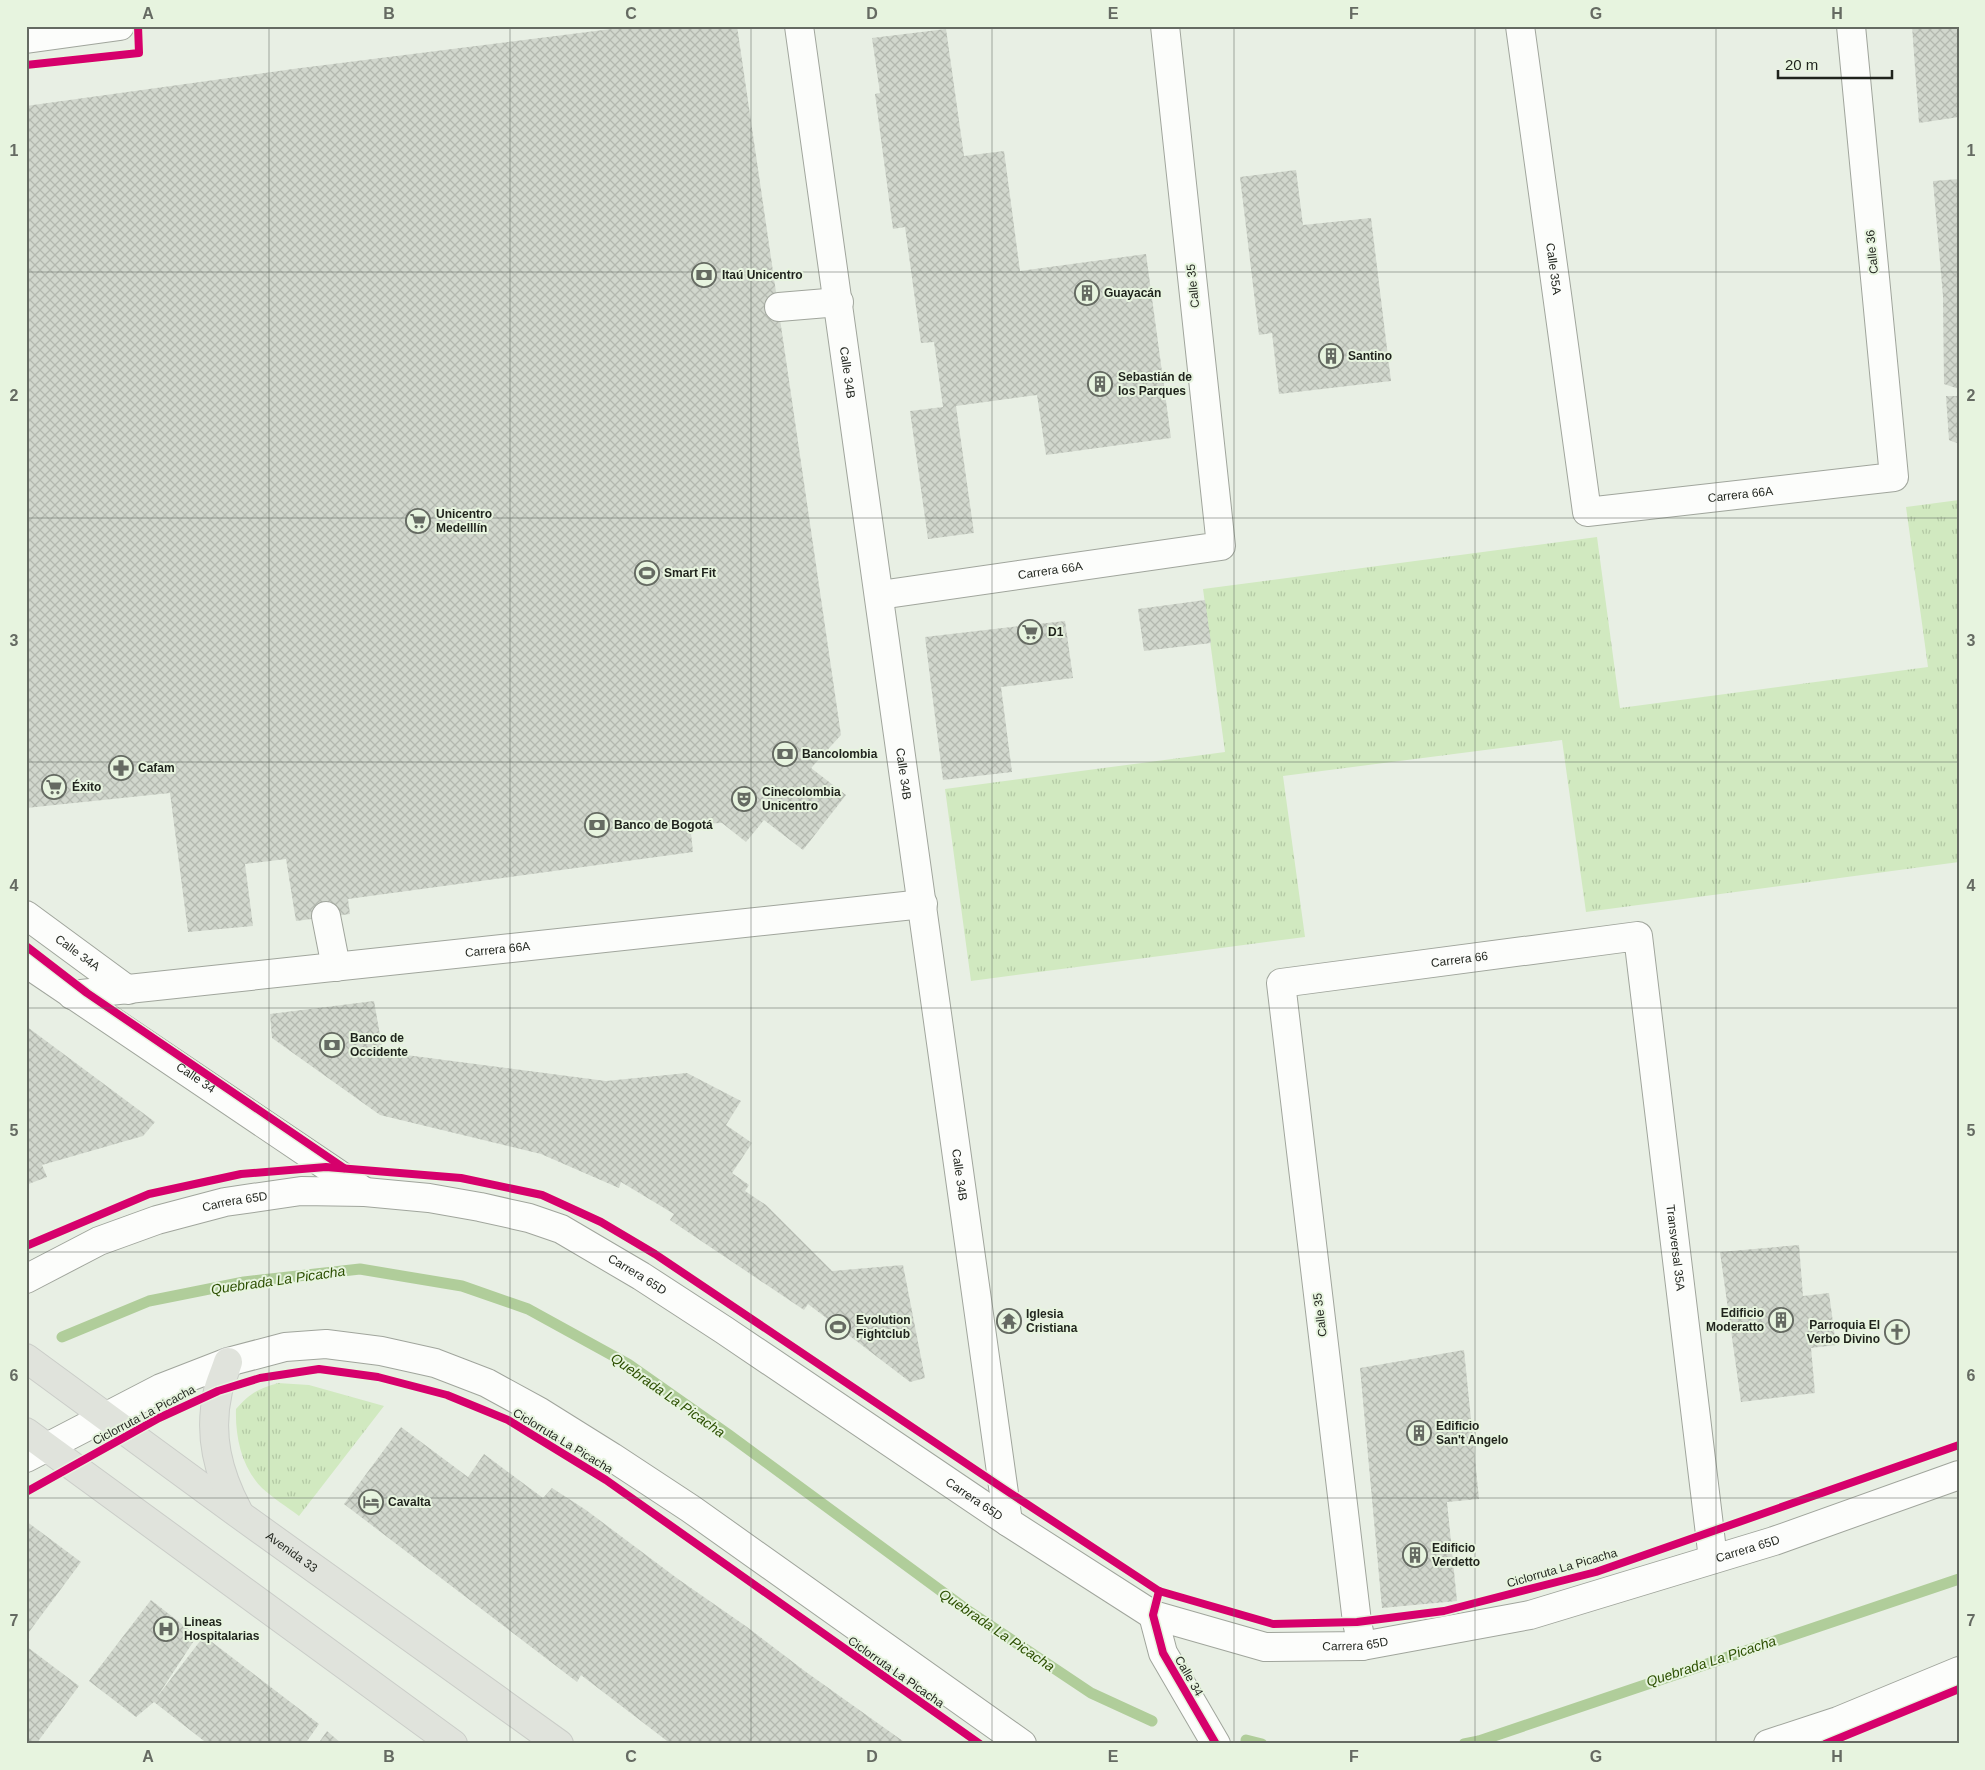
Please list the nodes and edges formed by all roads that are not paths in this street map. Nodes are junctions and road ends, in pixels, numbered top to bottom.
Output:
1 (120, 26) edge
2 (800, 26) edge
3 (1165, 26) edge
4 (1520, 26) edge
5 (1851, 26) edge
6 (26, 39) edge
7 (839, 302) junction
8 (779, 307) dead end
9 (1894, 477) joint
10 (1587, 512) joint
11 (1221, 546) joint
12 (880, 595) junction
13 (923, 904) junction
14 (26, 915) edge
15 (326, 916) dead end
16 (1638, 936) joint
17 (26, 963) edge
18 (336, 967) junction
19 (1281, 983) joint
20 (128, 990) junction
21 (72, 995) junction
22 (365, 1192) junction
23 (26, 1279) edge
24 (26, 1358) edge
25 (228, 1362) junction
26 (106, 1417) junction
27 (33, 1445) edge
28 (1959, 1475) edge
29 (240, 1515) junction
30 (1008, 1522) junction
31 (1714, 1559) junction
32 (1153, 1614) junction
33 (1362, 1646) junction
34 (1959, 1672) edge
35 (453, 1744) edge
36 (559, 1744) edge
37 (1022, 1744) edge
38 (1216, 1744) edge
39 (1768, 1744) edge

1 - 6 street
2 - 7 street, Calle 34B
3 - 11 street, Calle 35
4 - 10 street, Calle 35A
5 - 9 street, Calle 36
7 - 8 street
7 - 12 street, Calle 34B
9 - 10 street, Carrera 66A
11 - 12 street, Carrera 66A
12 - 13 street, Calle 34B
13 - 18 street, Carrera 66A
13 - 30 street, Calle 34B
14 - 20 street, Calle 34A
15 - 18 street
16 - 19 street, Carrera 66
16 - 31 street, Transversal 35A
17 - 21 street, Calle 34
18 - 20 street, Carrera 66A
19 - 33 street, Calle 35
20 - 21 street, Carrera 66A
21 - 22 street, Calle 34
22 - 23 street, Carrera 65D
22 - 30 street, Carrera 65D
24 - 26 main road, Avenida 33
25 - 26 street
25 - 29 main road
25 - 37 street
26 - 27 street
26 - 29 main road, Avenida 33
27 - 35 main road
28 - 31 street, Carrera 65D
29 - 36 main road, Avenida 33
30 - 32 street, Carrera 65D
31 - 33 street, Carrera 65D
32 - 33 street, Carrera 65D
32 - 38 street, Calle 34
34 - 39 street

